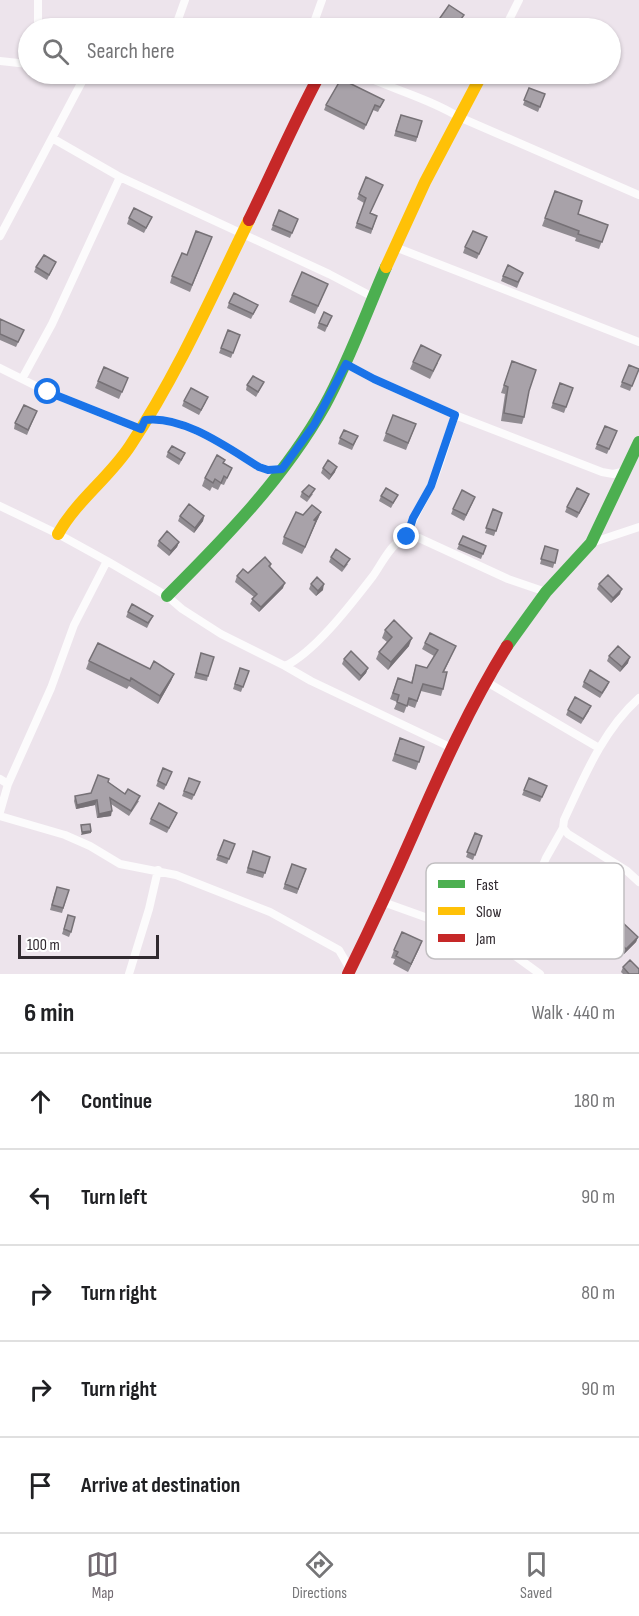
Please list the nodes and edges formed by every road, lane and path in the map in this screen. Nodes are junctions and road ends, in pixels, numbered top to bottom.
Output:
1 (38, 0) edge
2 (185, 0) edge
3 (322, 0) edge
4 (519, 0) edge
5 (38, 18) edge
6 (179, 18) edge
7 (316, 18) edge
8 (510, 18) edge
9 (0, 60) edge
10 (18, 63) edge
11 (81, 84) edge
12 (315, 84) edge
13 (380, 84) edge
14 (477, 84) edge
15 (459, 117) junction
16 (52, 138) junction
17 (120, 177) junction
18 (639, 195) edge
19 (242, 234) junction
20 (0, 236) edge
21 (395, 247) junction
22 (374, 297) junction
23 (639, 342) edge
24 (346, 364) junction
25 (0, 368) edge
26 (22, 379) junction
27 (455, 415) junction
28 (143, 424) junction
29 (639, 442) edge
30 (282, 469) junction
31 (627, 471) junction
32 (0, 506) edge
33 (639, 527) edge
34 (58, 534) junction
35 (407, 537) junction
36 (591, 543) junction
37 (107, 561) junction
38 (546, 592) junction
39 (167, 596) junction
40 (285, 666) junction
41 (485, 681) junction
42 (639, 698) edge
43 (452, 748) junction
44 (599, 748) junction
45 (4, 782) edge
46 (0, 814) edge
47 (563, 828) junction
48 (544, 863) edge
49 (614, 863) edge
50 (158, 870) junction
51 (624, 870) edge
52 (639, 882) edge
53 (383, 902) junction
54 (426, 917) edge
55 (339, 950) junction
56 (358, 952) junction
57 (519, 959) edge
58 (349, 971) edge
59 (129, 974) edge
60 (540, 974) edge

1 - 5 street
2 - 6 street
3 - 7 street
4 - 8 street
9 - 10 street
11 - 16 street
12 - 19 street
13 - 15 street
14 - 15 street
15 - 18 street
15 - 21 street
16 - 17 street
16 - 20 street
17 - 19 street
17 - 26 street
19 - 22 street
19 - 28 street
21 - 22 street
21 - 23 street
22 - 24 street
24 - 27 street
24 - 30 street
25 - 26 street
26 - 28 street
27 - 31 street
27 - 35 street
28 - 30 street
28 - 34 street
29 - 31 street
30 - 39 street
31 - 36 street
32 - 34 street
33 - 36 street
34 - 37 street
35 - 38 street
35 - 40 street
36 - 38 street
37 - 39 street
37 - 45 street
38 - 41 street
39 - 40 street
40 - 43 street
41 - 43 street
41 - 44 street
42 - 44 street
43 - 53 street
44 - 47 street
45 - 46 street
46 - 50 street
47 - 48 street
47 - 49 street
50 - 55 street
50 - 59 street
51 - 52 street
53 - 54 street
53 - 56 street
55 - 56 street
55 - 58 street
56 - 58 street
57 - 60 street

